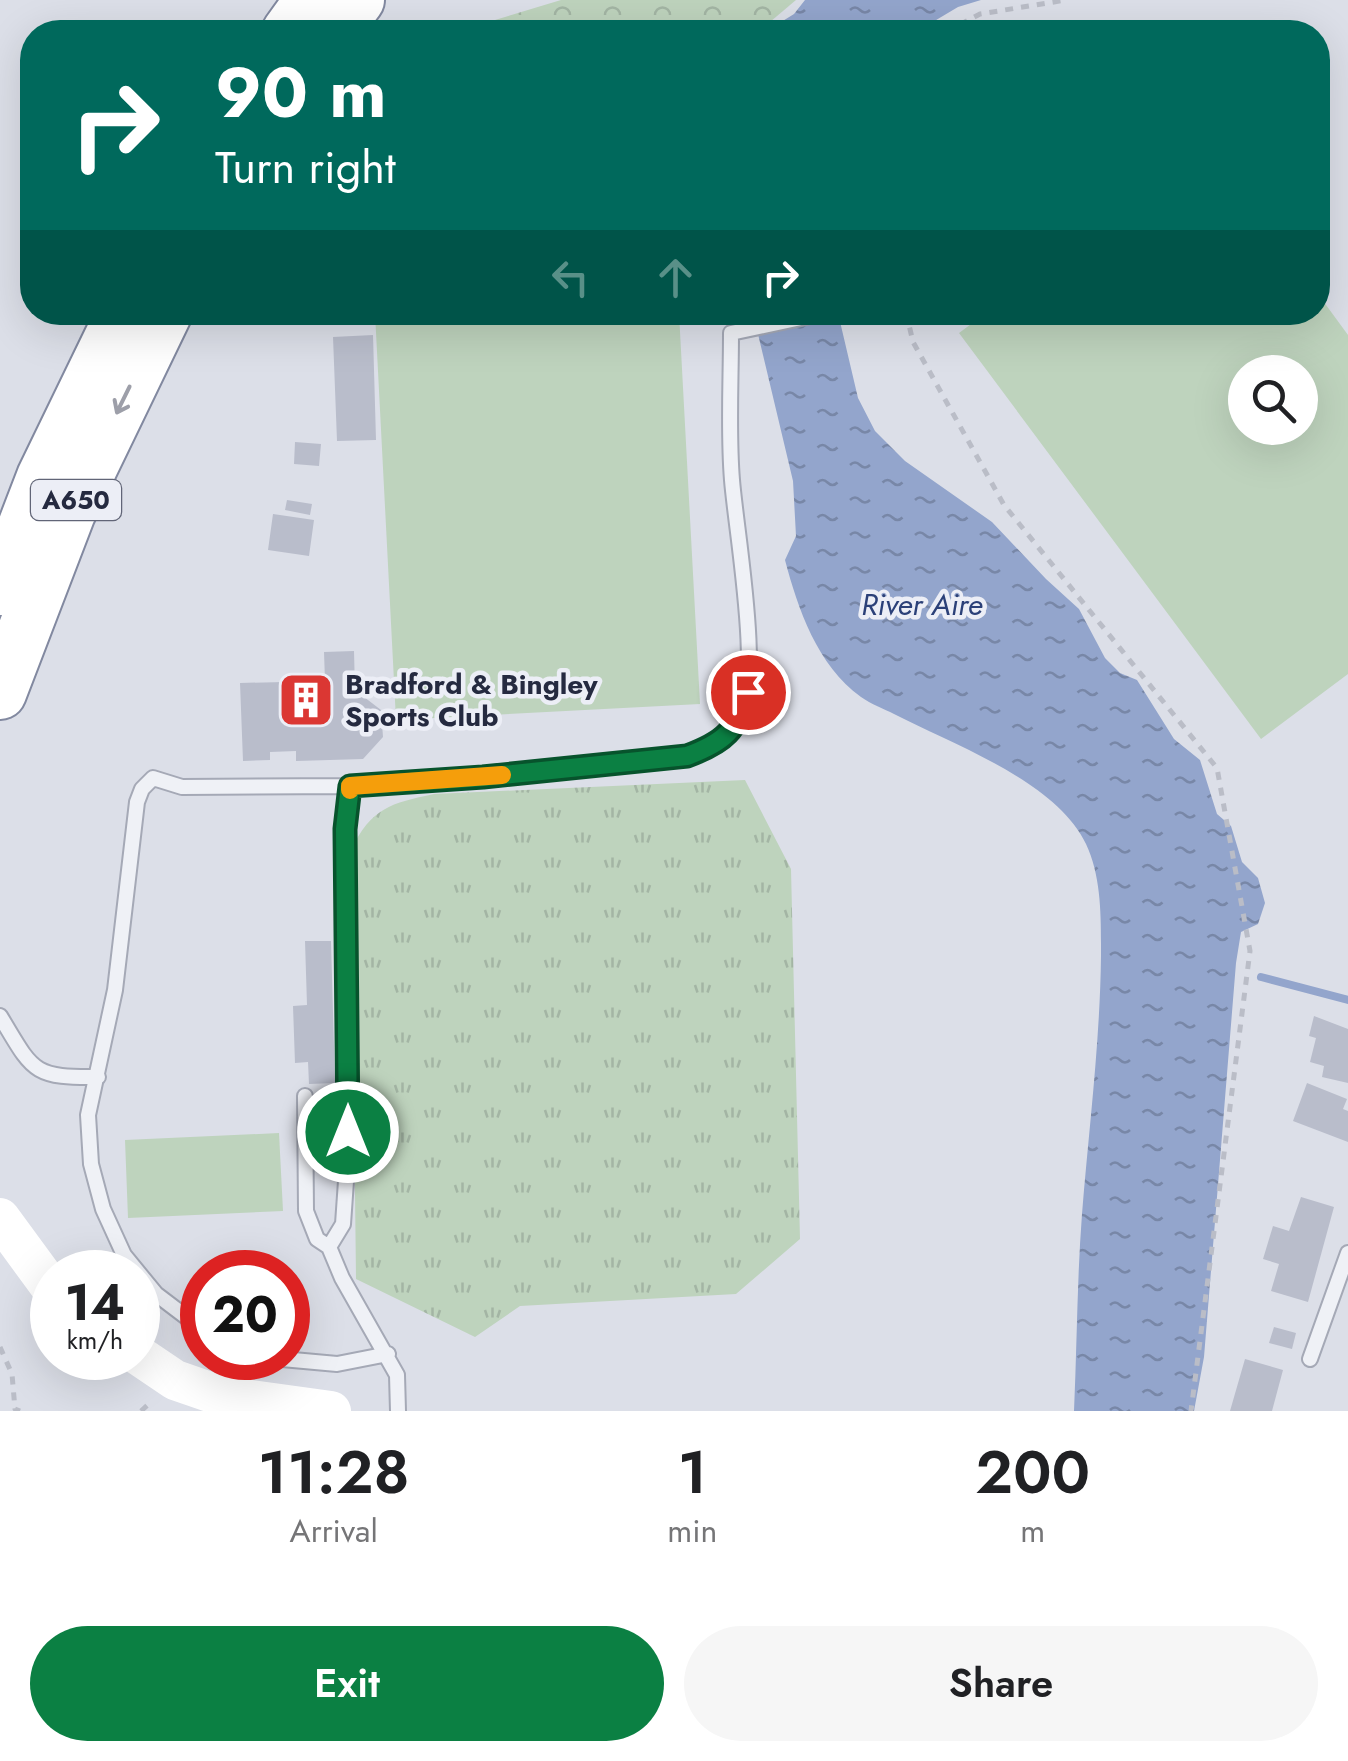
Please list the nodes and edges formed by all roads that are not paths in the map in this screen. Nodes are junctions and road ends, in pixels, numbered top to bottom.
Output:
1 (116, 325) edge
2 (160, 325) edge
3 (771, 325) edge
4 (0, 589) edge
5 (0, 693) edge
6 (350, 786) junction
7 (0, 1016) edge
8 (98, 1077) junction
9 (305, 1096) dead end
10 (0, 1218) edge
11 (329, 1247) junction
12 (1348, 1253) edge
13 (30, 1259) edge
14 (180, 1312) edge
15 (388, 1354) junction
16 (1310, 1360) dead end
17 (310, 1362) edge
18 (160, 1370) edge
19 (331, 1411) edge
20 (398, 1411) edge

1 - 4 highway, A650
2 -> 5 highway, A650
3 - 6 lane
6 - 8 lane
6 - 11 lane
7 - 8 lane
8 - 14 lane
9 - 11 lane
10 - 13 street
11 - 15 lane
12 - 16 lane
15 - 17 lane
15 - 20 lane
18 - 19 street

